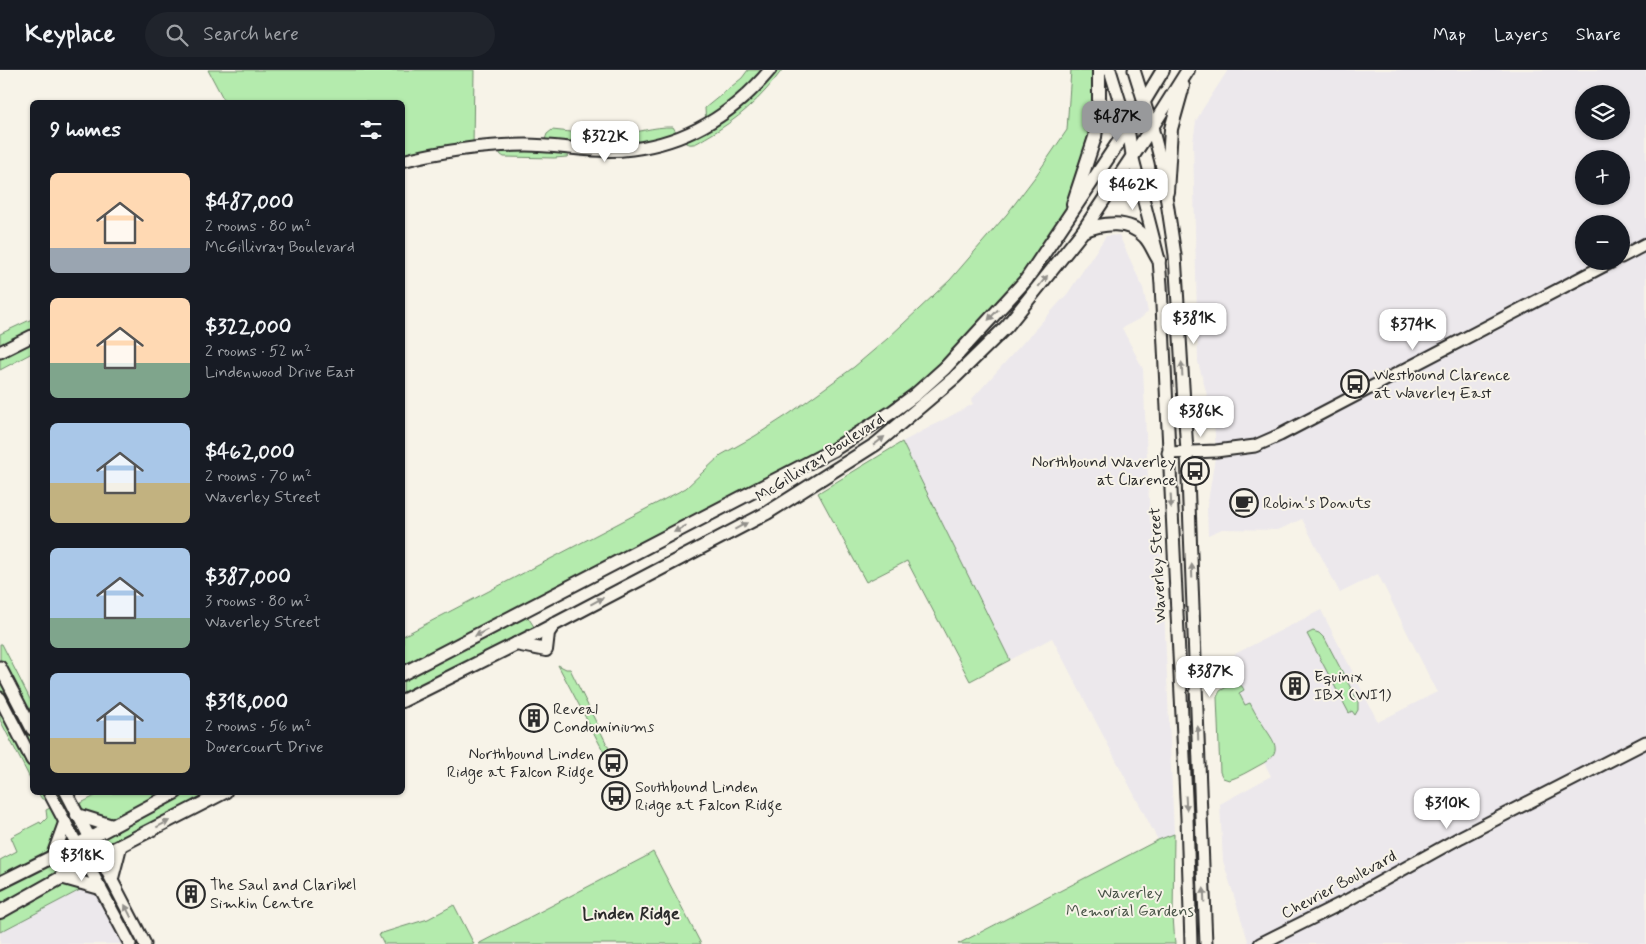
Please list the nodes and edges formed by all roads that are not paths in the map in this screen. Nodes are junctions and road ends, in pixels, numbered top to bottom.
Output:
1 (770, 70) edge
2 (1099, 70) edge
3 (1110, 70) edge
4 (1134, 70) edge
5 (1163, 70) edge
6 (1189, 70) edge
7 (1144, 100) junction
8 (1152, 127) junction
9 (1128, 128) junction
10 (1132, 155) junction
11 (405, 160) edge
12 (1167, 192) junction
13 (1068, 220) junction
14 (1083, 231) junction
15 (1646, 244) edge
16 (1630, 252) edge
17 (1159, 260) junction
18 (1596, 270) edge
19 (30, 337) edge
20 (0, 352) edge
21 (1187, 452) junction
22 (1168, 453) junction
23 (554, 624) junction
24 (516, 644) junction
25 (0, 667) edge
26 (405, 672) edge
27 (0, 698) edge
28 (405, 700) edge
29 (30, 725) edge
30 (1646, 742) edge
31 (30, 756) edge
32 (51, 795) edge
33 (67, 795) edge
34 (170, 795) edge
35 (219, 795) edge
36 (77, 815) junction
37 (65, 823) junction
38 (112, 826) junction
39 (90, 838) junction
40 (76, 844) junction
41 (120, 847) junction
42 (53, 856) junction
43 (100, 856) junction
44 (87, 863) junction
45 (61, 877) junction
46 (112, 878) junction
47 (0, 883) edge
48 (100, 888) junction
49 (0, 912) edge
50 (130, 944) edge
51 (145, 944) edge
52 (1191, 944) edge
53 (1206, 944) edge
54 (1260, 944) edge

1 - 11 street
2 - 13 main road
3 - 9 street, Waverley Street
4 - 7 street, Waverley Street
5 - 7 main road, McGillivray Boulevard
6 - 8 main road, McGillivray Boulevard
6 - 12 main road
7 - 8 street, Waverley Street
7 - 9 main road, McGillivray Boulevard
8 - 10 main road, McGillivray Boulevard
8 - 12 street, Waverley Street
9 - 10 street, Waverley Street
9 - 13 main road, McGillivray Boulevard
10 - 14 main road, McGillivray Boulevard
10 - 17 street, Waverley Street
21 -> 12 street, Waverley Street
13 -> 26 main road, McGillivray Boulevard
14 - 17 main road
23 -> 14 main road, McGillivray Boulevard
15 - 16 street
17 - 22 street, Waverley Street
18 - 21 street
19 - 20 street
21 - 22 street
53 -> 21 street, Waverley Street
22 -> 52 street, Waverley Street
23 - 24 main road, McGillivray Boulevard
23 - 24 main road
24 - 28 main road, McGillivray Boulevard
25 - 29 street
27 - 31 street
30 - 54 street, Chevrier Boulevard
32 - 37 street
33 - 36 street
34 - 38 main road
41 -> 35 main road
36 - 38 main road
36 - 39 street
37 - 40 street
37 - 42 main road
38 - 39 main road
39 - 40 main road
39 - 43 street
40 - 42 main road
40 - 44 street
41 - 43 main road
41 - 46 main road
42 - 47 main road
43 - 44 main road
43 - 46 street
44 - 45 main road
44 - 48 street
45 - 48 main road
45 - 49 main road
51 -> 46 street
48 - 50 street

